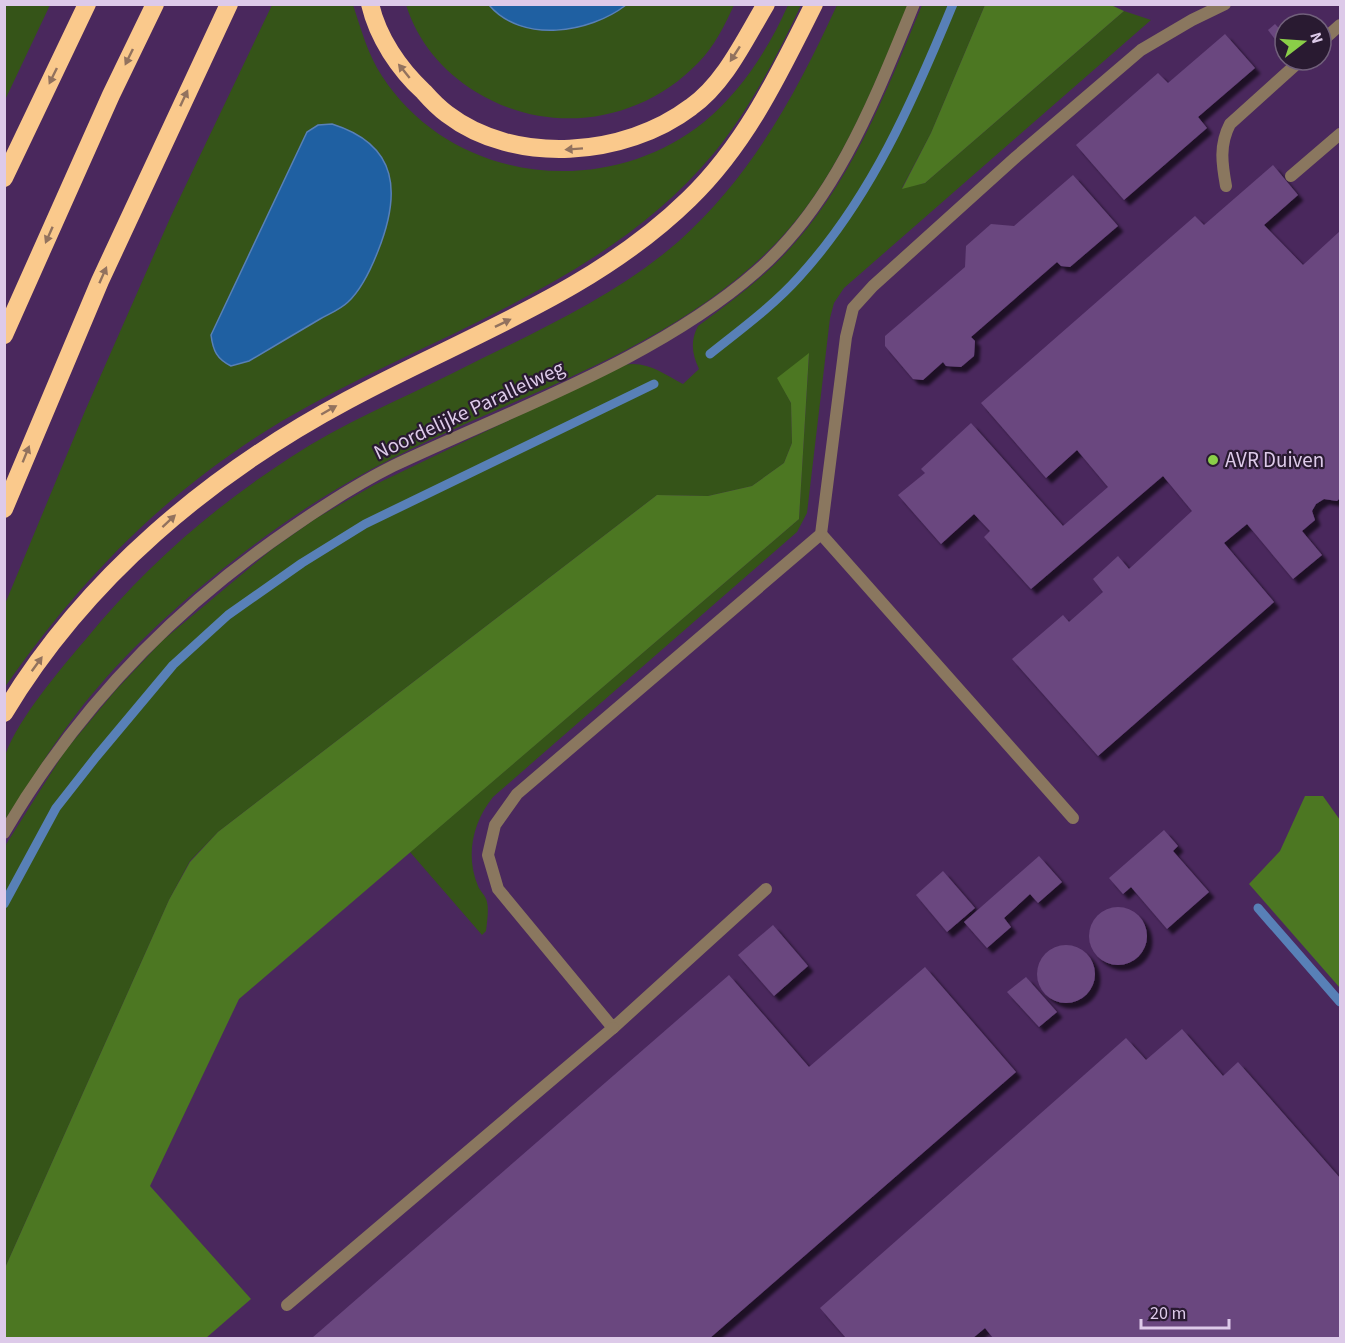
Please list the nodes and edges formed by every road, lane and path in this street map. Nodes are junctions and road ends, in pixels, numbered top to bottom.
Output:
1 (87, 4) edge
2 (155, 4) edge
3 (229, 4) edge
4 (370, 4) edge
5 (766, 4) edge
6 (814, 4) edge
7 (914, 4) edge
8 (1225, 4) edge
9 (1288, 72) edge
10 (1341, 134) edge
11 (1291, 176) dead end
12 (4, 178) edge
13 (1226, 186) dead end
14 (4, 335) edge
15 (4, 508) edge
16 (820, 534) junction
17 (4, 712) edge
18 (1073, 818) dead end
19 (4, 833) edge
20 (766, 890) dead end
21 (613, 1028) junction
22 (287, 1305) dead end

1 -> 12 highway
2 -> 14 highway
15 -> 3 highway
5 -> 4 highway
17 -> 6 highway
7 - 19 street, Noordelijke Parallelweg
8 - 16 street
9 - 13 street
10 - 11 street
16 - 18 street
16 - 21 street
20 - 21 street
21 - 22 street

